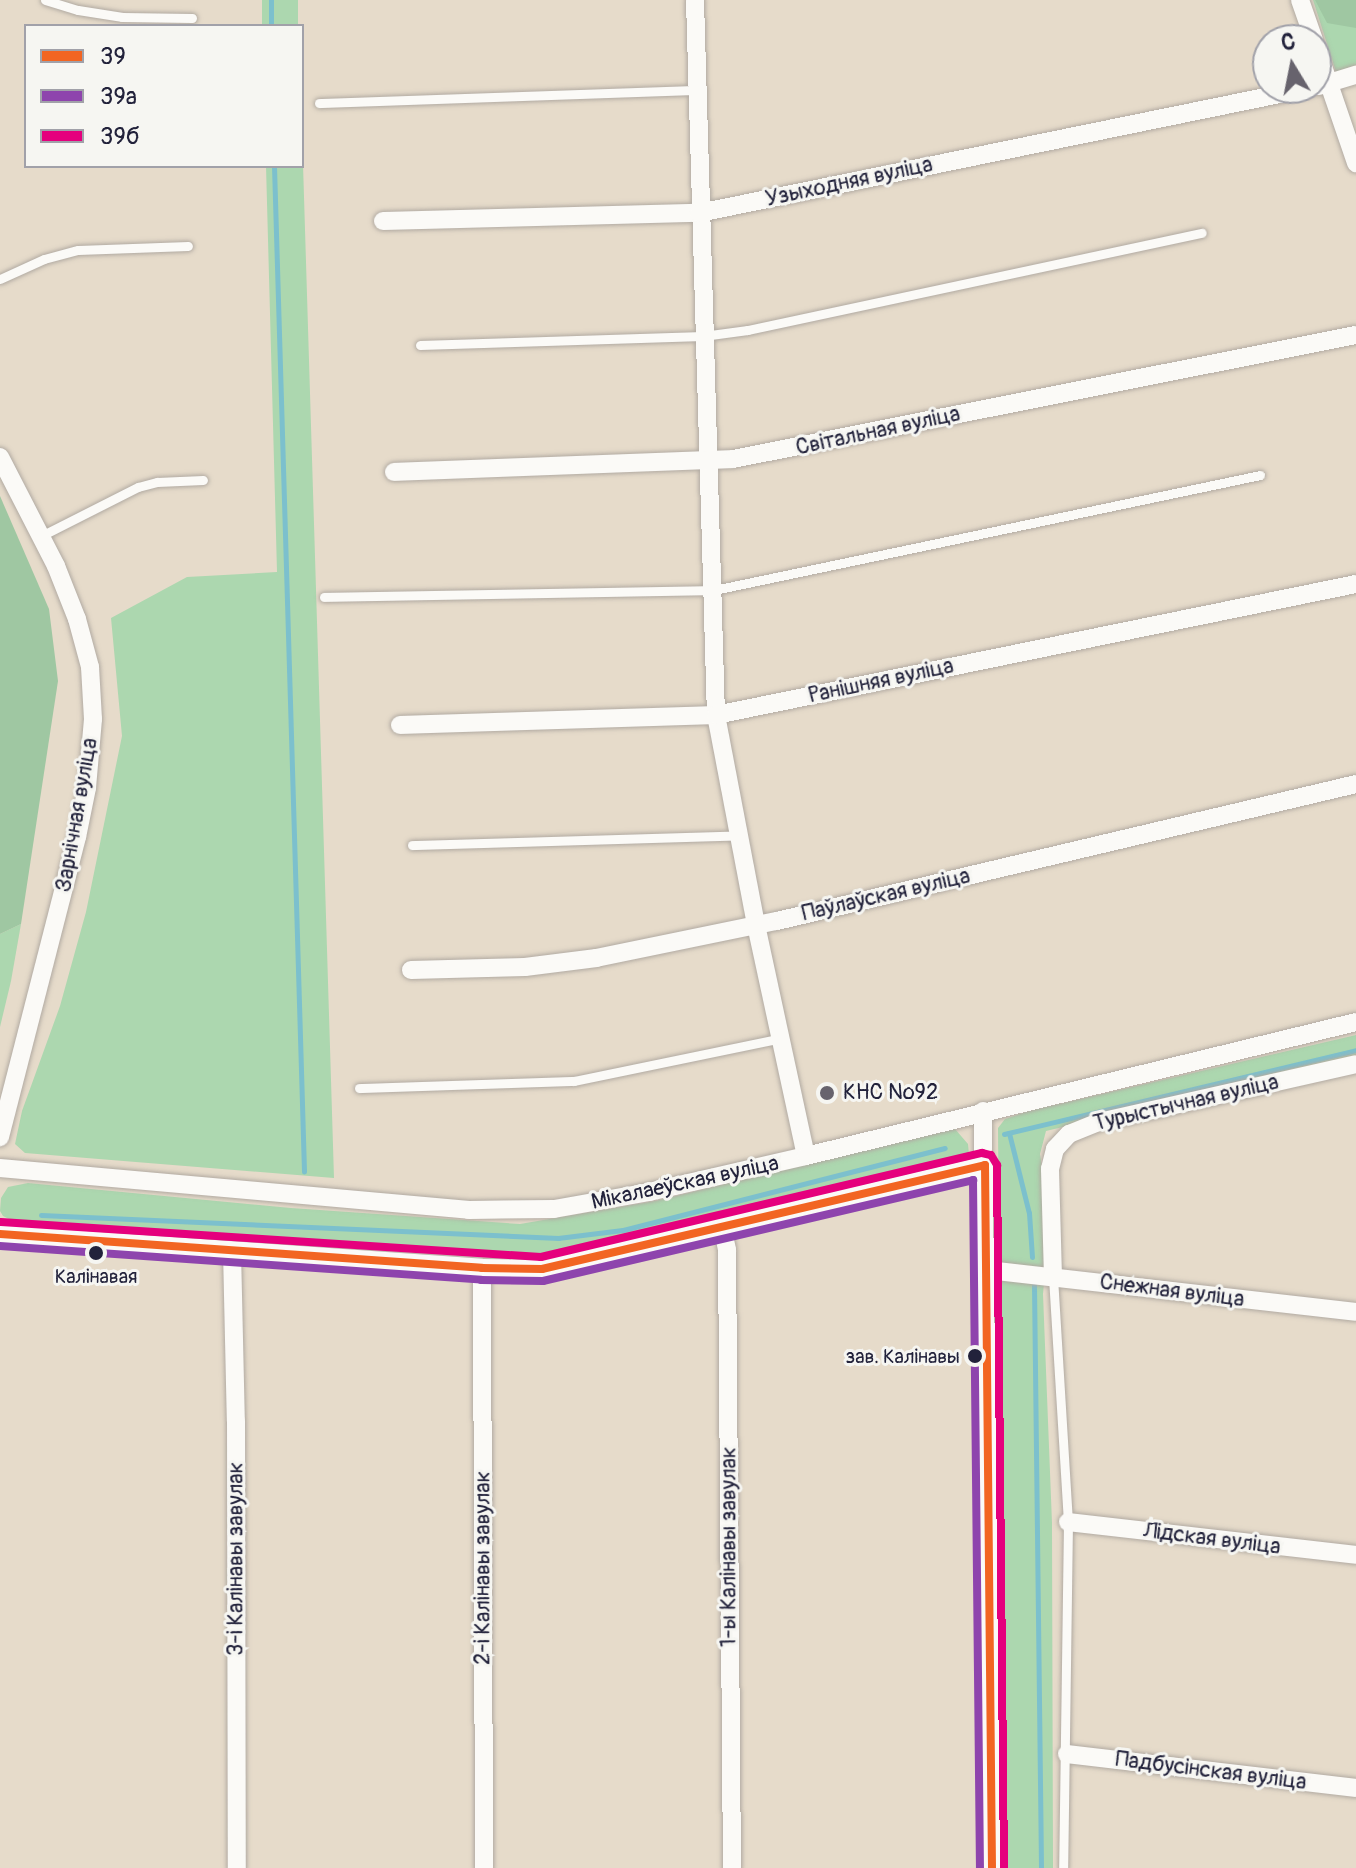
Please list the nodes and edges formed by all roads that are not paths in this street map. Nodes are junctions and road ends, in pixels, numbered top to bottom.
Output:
1 (45, 0) edge
2 (695, 0) edge
3 (1300, 0) edge
4 (192, 18) dead end
5 (1308, 24) edge
6 (1356, 75) edge
7 (1332, 82) edge
8 (697, 90) junction
9 (1252, 100) edge
10 (319, 103) dead end
11 (1331, 104) edge
12 (1356, 163) edge
13 (699, 213) junction
14 (383, 221) dead end
15 (1202, 233) dead end
16 (188, 246) dead end
17 (0, 279) edge
18 (1356, 335) edge
19 (703, 336) junction
20 (420, 345) dead end
21 (0, 457) edge
22 (707, 461) junction
23 (394, 472) dead end
24 (1260, 475) dead end
25 (203, 480) dead end
26 (41, 536) junction
27 (1356, 584) edge
28 (714, 590) junction
29 (324, 597) dead end
30 (716, 715) junction
31 (400, 725) dead end
32 (1356, 784) edge
33 (740, 835) junction
34 (412, 845) dead end
35 (756, 925) junction
36 (411, 970) dead end
37 (1356, 1022) edge
38 (781, 1038) junction
39 (1356, 1064) edge
40 (359, 1088) dead end
41 (983, 1111) junction
42 (0, 1137) edge
43 (806, 1156) junction
44 (985, 1165) junction
45 (0, 1168) edge
46 (722, 1226) junction
47 (0, 1234) edge
48 (232, 1251) junction
49 (482, 1268) junction
50 (988, 1270) junction
51 (1053, 1277) junction
52 (1356, 1312) edge
53 (1068, 1522) junction
54 (1356, 1555) edge
55 (1067, 1754) junction
56 (1356, 1788) edge
57 (237, 1868) edge
58 (484, 1868) edge
59 (732, 1868) edge
60 (992, 1868) edge
61 (1063, 1868) edge

1 - 4 lane
2 - 8 street
3 - 5 street
6 - 7 street
8 - 10 lane
8 - 13 street
9 - 13 street, Узыходняя вуліца
11 - 12 street
13 - 14 street, Узыходняя вуліца
13 - 19 street
15 - 19 lane
16 - 17 lane
18 - 22 street, Світальная вуліца
19 - 20 lane
19 - 22 street
21 - 26 street, Зарнічная вуліца
22 - 23 street, Світальная вуліца
22 - 28 street
24 - 28 lane
25 - 26 lane
26 - 42 street, Зарнічная вуліца
27 - 30 street, Ранішняя вуліца
28 - 29 lane
28 - 30 street
30 - 31 street, Ранішняя вуліца
30 - 33 street
32 - 35 street, Паўлаўская вуліца
33 - 34 lane
33 - 35 street
35 - 36 street, Паўлаўская вуліца
35 - 38 street
37 - 41 street, Мікалаеўская вуліца
38 - 40 lane
38 - 43 street
39 - 51 street, Турыстычная вуліца
41 - 43 street, Мікалаеўская вуліца
41 - 44 street
43 - 45 street, Мікалаеўская вуліца
44 - 46 street
44 - 50 street
46 - 49 street
46 - 59 street, 1-ы Калінавы завулак
47 - 48 street
48 - 49 street
48 - 57 street, 3-і Калінавы завулак
49 - 58 street, 2-і Калінавы завулак
50 - 51 street, Снежная вуліца
50 - 60 street
51 - 52 street, Снежная вуліца
51 - 53 lane
53 - 54 street, Лідская вуліца
53 - 55 lane
55 - 56 street, Падбусінская вуліца
55 - 61 lane

